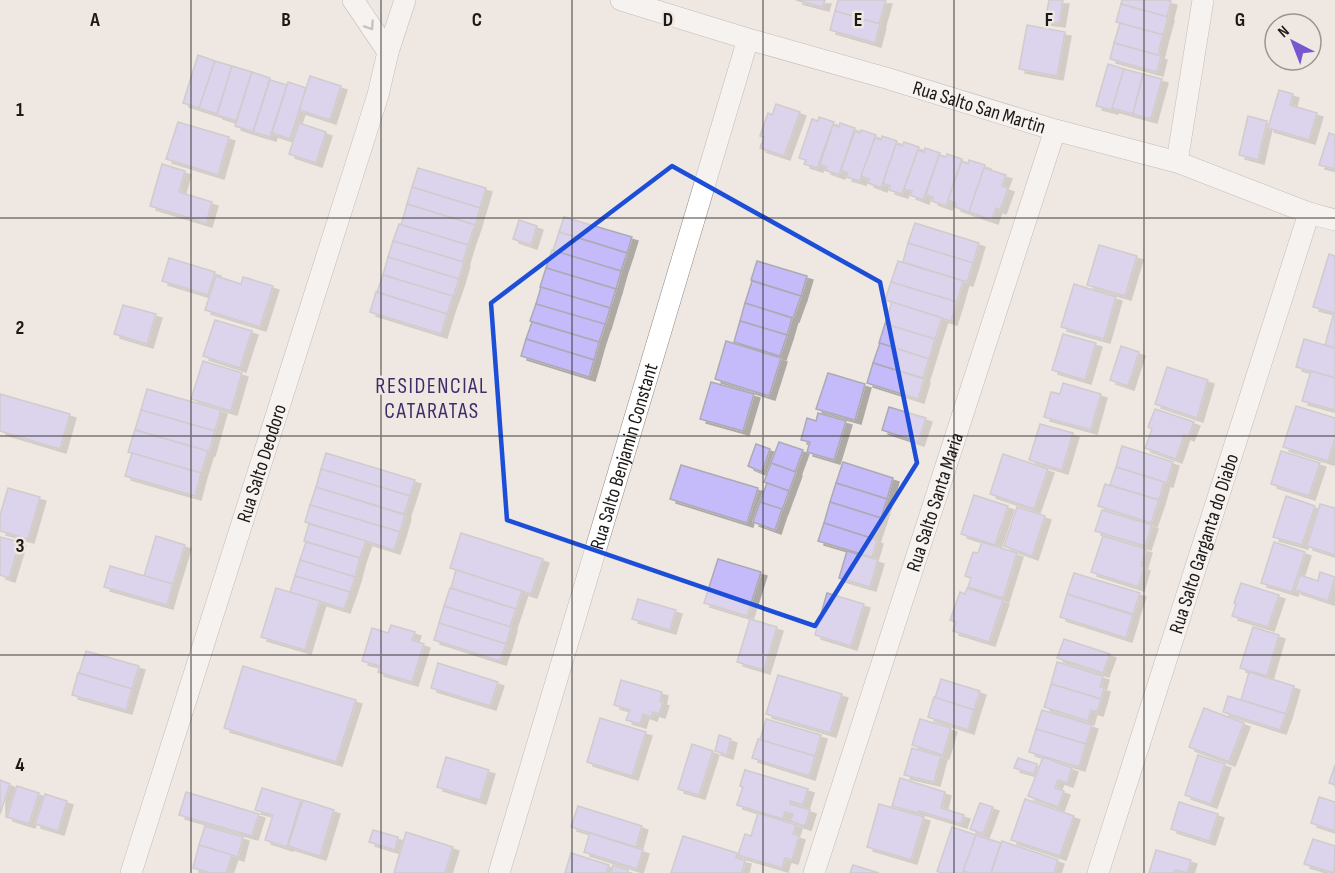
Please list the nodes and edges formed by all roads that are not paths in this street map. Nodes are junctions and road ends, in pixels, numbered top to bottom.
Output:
1 (353, 0) edge
2 (405, 0) edge
3 (621, 0) edge
4 (1203, 0) edge
5 (748, 39) junction
6 (388, 52) junction
7 (1055, 130) junction
8 (1177, 162) junction
9 (1309, 213) junction
10 (1335, 220) edge
11 (131, 873) edge
12 (499, 873) edge
13 (814, 873) edge
14 (1098, 873) edge

1 -> 6 street
2 - 6 street, Rua Salto Deodoro
3 - 5 street, Rua Salto San Martin
4 - 8 street
5 - 7 street, Rua Salto San Martin
5 - 12 street, Rua Salto Benjamin Constant
6 - 11 street, Rua Salto Deodoro
7 - 8 street, Rua Salto San Martin
7 - 13 street, Rua Salto Santa Maria
8 - 9 street, Rua Salto San Martin
9 - 10 street, Rua Salto San Martin
9 - 14 street, Rua Salto Garganta do Diabo

